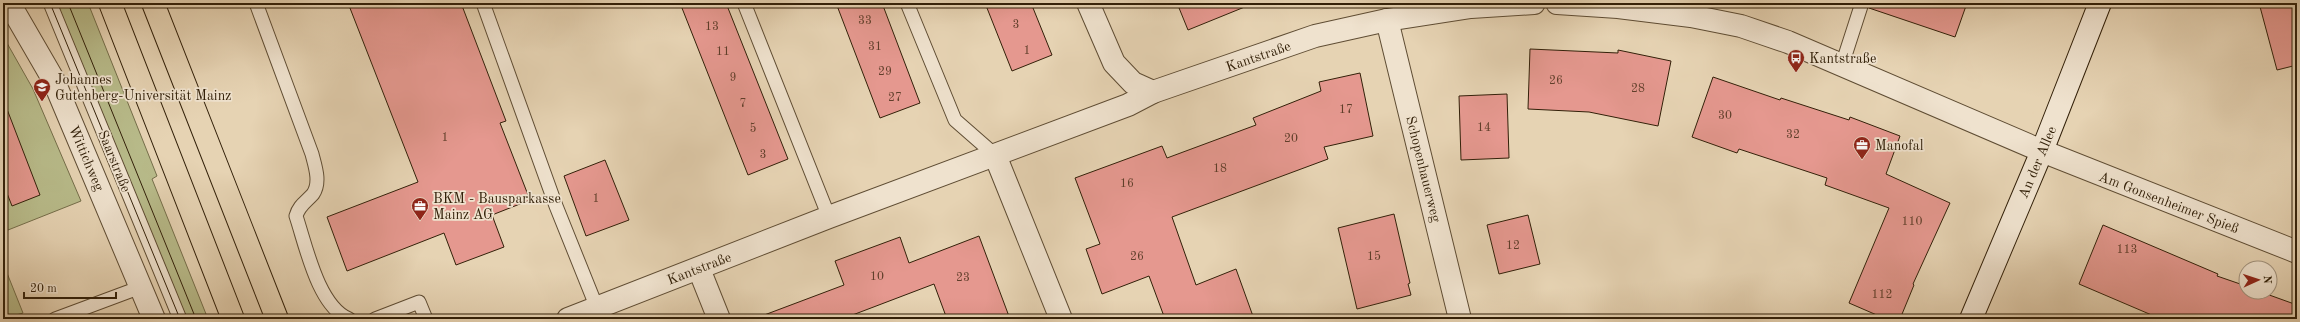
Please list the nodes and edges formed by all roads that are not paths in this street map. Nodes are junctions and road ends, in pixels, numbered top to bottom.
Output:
1 (9, 3) edge
2 (50, 3) edge
3 (110, 3) edge
4 (153, 3) edge
5 (256, 3) edge
6 (483, 3) edge
7 (744, 3) edge
8 (907, 3) edge
9 (1088, 3) edge
10 (1534, 3) edge
11 (1557, 3) edge
12 (1862, 3) edge
13 (2100, 3) edge
14 (1470, 5) edge
15 (1387, 20) junction
16 (1842, 65) junction
17 (1153, 92) junction
18 (2042, 152) junction
19 (995, 155) junction
20 (829, 217) junction
21 (2297, 252) edge
22 (699, 269) junction
23 (141, 287) junction
24 (597, 308) junction
25 (55, 319) edge
26 (154, 319) edge
27 (180, 319) edge
28 (233, 319) edge
29 (277, 319) edge
30 (350, 319) edge
31 (375, 319) edge
32 (426, 319) edge
33 (568, 319) edge
34 (719, 319) edge
35 (1061, 319) edge
36 (1460, 319) edge
37 (1971, 319) edge

1 - 23 street, Wittichweg
2 - 27 lane, Saarstraße
3 - 28 highway
4 - 29 highway
5 - 30 lane
6 - 24 lane
7 - 20 lane
8 - 19 lane
9 - 17 street
10 - 14 street, Kantstraße
11 - 16 street
12 - 16 lane
13 - 18 street, An der Allee
14 - 15 street, Kantstraße
15 - 17 street, Kantstraße
15 - 36 street, Schopenhauerweg
16 - 18 street
17 - 19 street, Kantstraße
18 - 21 street, Am Gonsenheimer Spieß
18 - 37 street, An der Allee
19 - 20 street, Kantstraße
19 - 35 street
20 - 22 street, Kantstraße
22 - 24 street, Kantstraße
22 - 34 street
23 - 25 lane
23 - 26 street, Wittichweg
24 - 33 street, Kantstraße
31 - 32 lane

